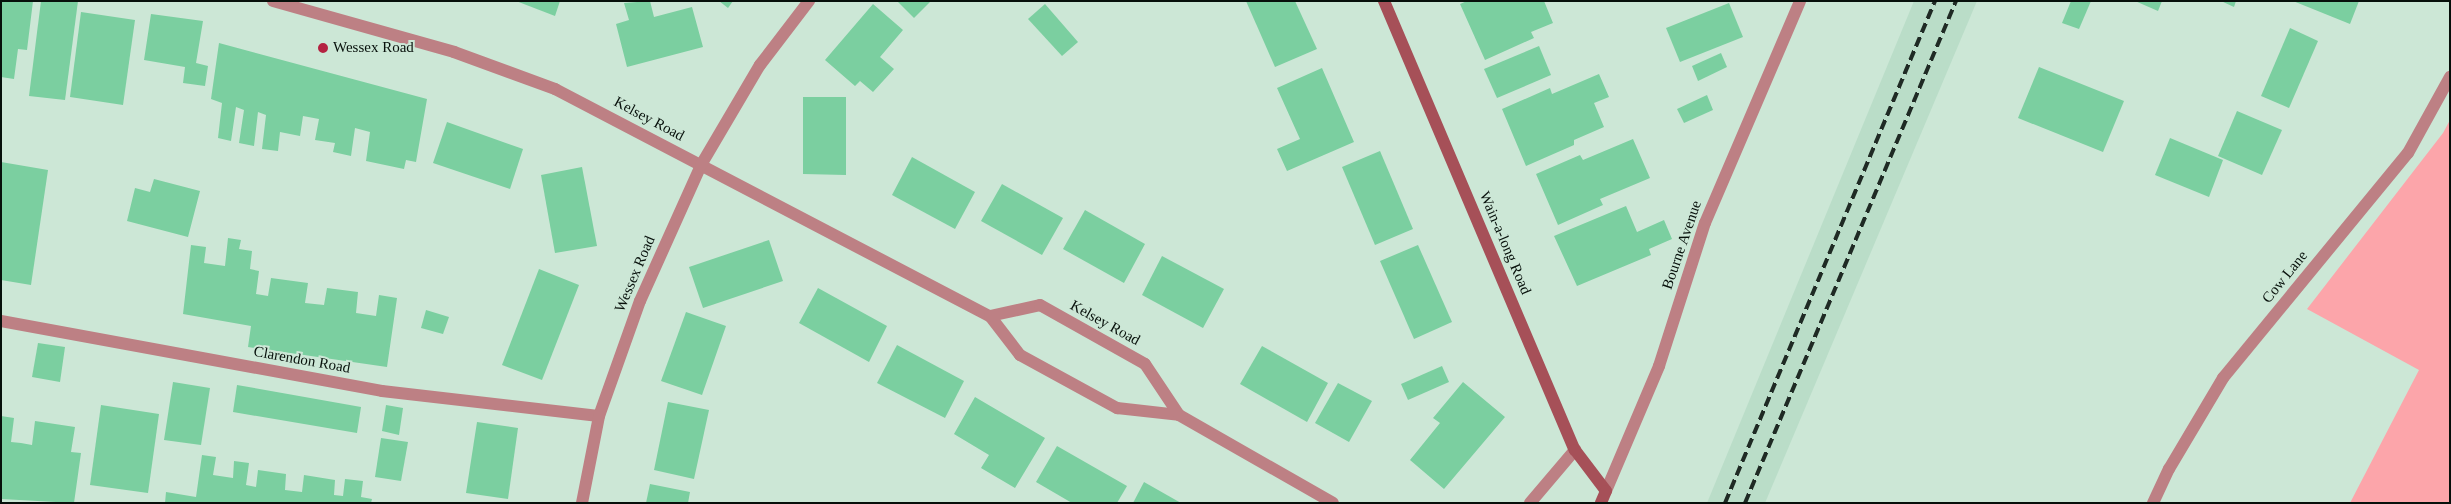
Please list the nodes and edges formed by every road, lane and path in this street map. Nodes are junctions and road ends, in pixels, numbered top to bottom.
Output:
1 (273, 1) edge
2 (809, 1) edge
3 (1384, 1) edge
4 (1800, 1) edge
5 (2450, 77) edge
6 (701, 165) junction
7 (990, 316) junction
8 (1, 321) edge
9 (1179, 415) junction
10 (599, 416) junction
11 (1576, 450) junction
12 (1603, 497) edge
13 (582, 503) edge
14 (1333, 503) edge
15 (1530, 503) edge
16 (2153, 503) edge

1 - 6 street, Kelsey Road
2 - 6 street, Wessex Road
3 - 11 street, Wain-a-long Road
4 - 12 street, Bourne Avenue
5 - 16 street, Cow Lane
6 - 7 street, Kelsey Road
6 - 10 street, Wessex Road
7 - 9 street, Kelsey Road
7 - 9 street, Kelsey Road
8 - 10 street, Clarendon Road
9 - 14 street, Kelsey Road
10 - 13 street, Wessex Road
11 - 12 street, Wain-a-long Road
11 - 15 street

